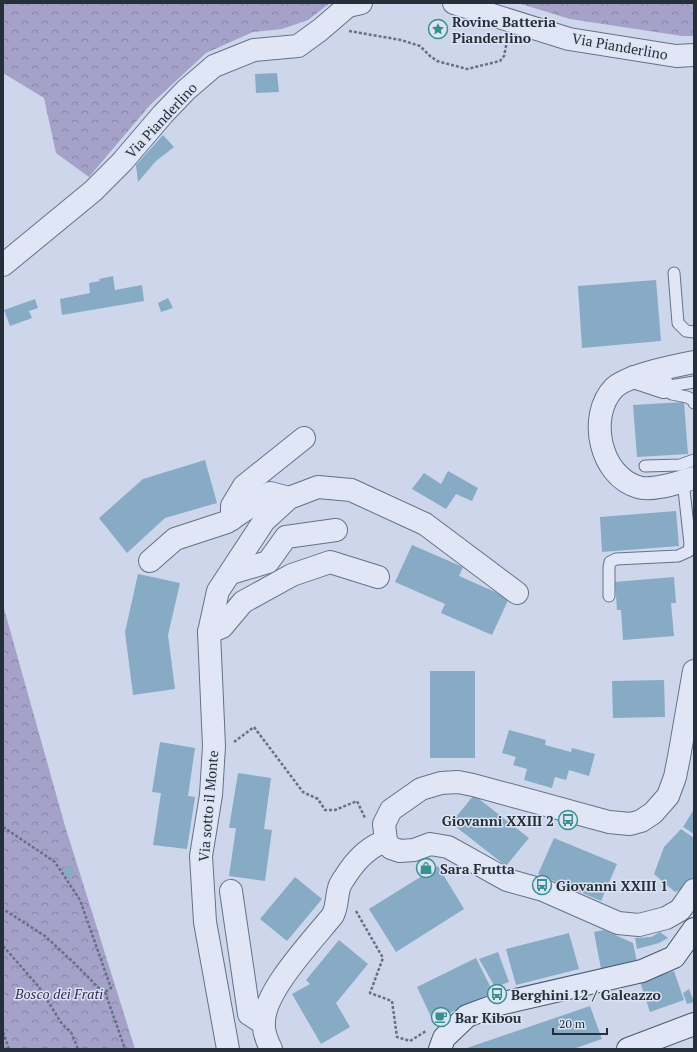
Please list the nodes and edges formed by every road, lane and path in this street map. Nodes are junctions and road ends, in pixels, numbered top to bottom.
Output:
1 (361, 3) edge
2 (454, 3) edge
3 (520, 23) junction
4 (328, 24) junction
5 (694, 55) edge
6 (3, 265) edge
7 (674, 273) dead end
8 (694, 332) edge
9 (694, 362) edge
10 (634, 377) junction
11 (694, 382) edge
12 (664, 387) junction
13 (694, 403) edge
14 (304, 438) dead end
15 (694, 460) edge
16 (645, 466) dead end
17 (689, 479) edge
18 (289, 498) junction
19 (232, 519) junction
20 (336, 530) dead end
21 (150, 561) dead end
22 (231, 573) junction
23 (378, 577) dead end
24 (517, 593) dead end
25 (609, 596) dead end
26 (209, 632) junction
27 (694, 671) edge
28 (232, 744) dead end
29 (3, 827) edge
30 (381, 842) junction
31 (694, 890) edge
32 (231, 891) dead end
33 (3, 909) edge
34 (350, 915) dead end
35 (694, 929) edge
36 (3, 946) edge
37 (105, 992) junction
38 (264, 1023) junction
39 (694, 1024) edge
40 (427, 1031) dead end
41 (3, 1032) edge
42 (9, 1049) edge
43 (78, 1049) edge
44 (125, 1049) edge
45 (228, 1049) edge
46 (271, 1049) edge
47 (440, 1049) edge
48 (628, 1049) edge

1 - 4 street, Via Pianderlino
2 - 3 street, Via Pianderlino
3 - 4 path
3 - 5 street, Via Pianderlino
4 - 6 street, Via Pianderlino
7 - 8 lane
9 - 10 street
10 - 12 street
10 - 17 street
11 - 12 lane
12 - 13 lane
14 - 19 street
15 - 16 lane
17 - 25 lane
18 - 19 street
18 - 22 street, Via sotto il Monte
18 - 24 street, Via sotto il Monte
19 - 21 street
20 - 22 street
22 - 26 street, Via sotto il Monte
23 - 26 street
26 - 45 street, Via sotto il Monte
27 - 30 street
28 - 30 path
29 - 37 path
30 - 31 street
30 - 38 street
32 - 38 street
33 - 37 path
34 - 40 path
35 - 47 street
36 - 43 path
37 - 44 path
38 - 46 street
39 - 48 street
41 - 42 path

